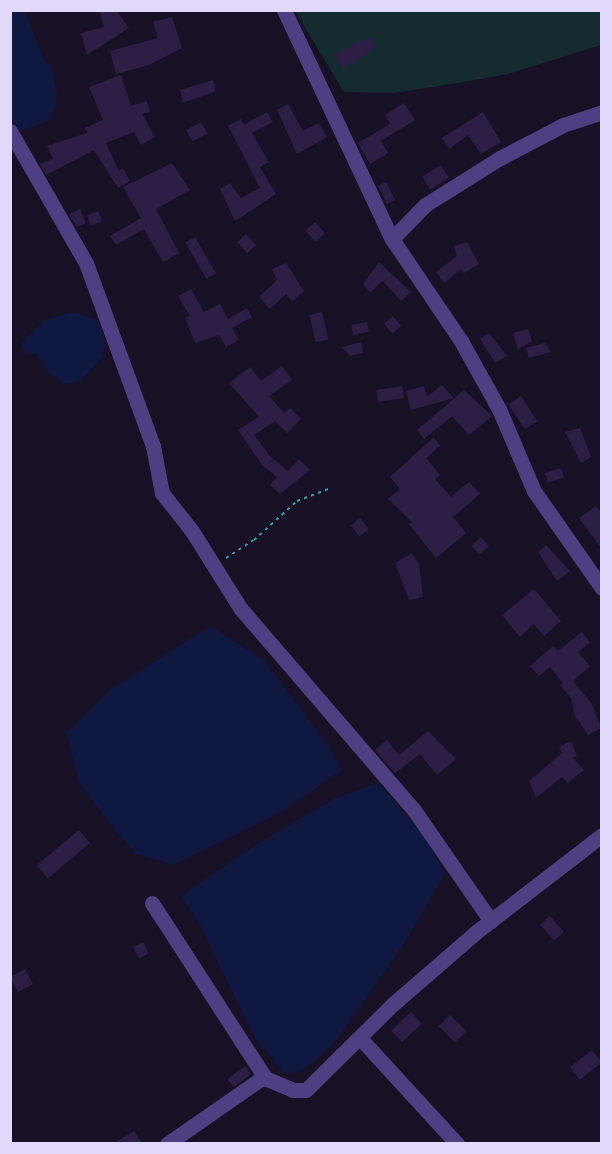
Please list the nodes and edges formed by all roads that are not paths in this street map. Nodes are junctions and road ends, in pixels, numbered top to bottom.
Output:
1 (284, 10) edge
2 (602, 112) edge
3 (10, 131) edge
4 (392, 239) junction
5 (602, 588) edge
6 (602, 836) edge
7 (152, 903) dead end
8 (491, 921) junction
9 (360, 1038) junction
10 (265, 1078) junction
11 (167, 1143) edge
12 (457, 1143) edge

1 - 4 street
2 - 4 street
3 - 8 street
4 - 5 street
6 - 8 street
7 - 10 street
8 - 9 street
9 - 10 street
9 - 12 street
10 - 11 street

